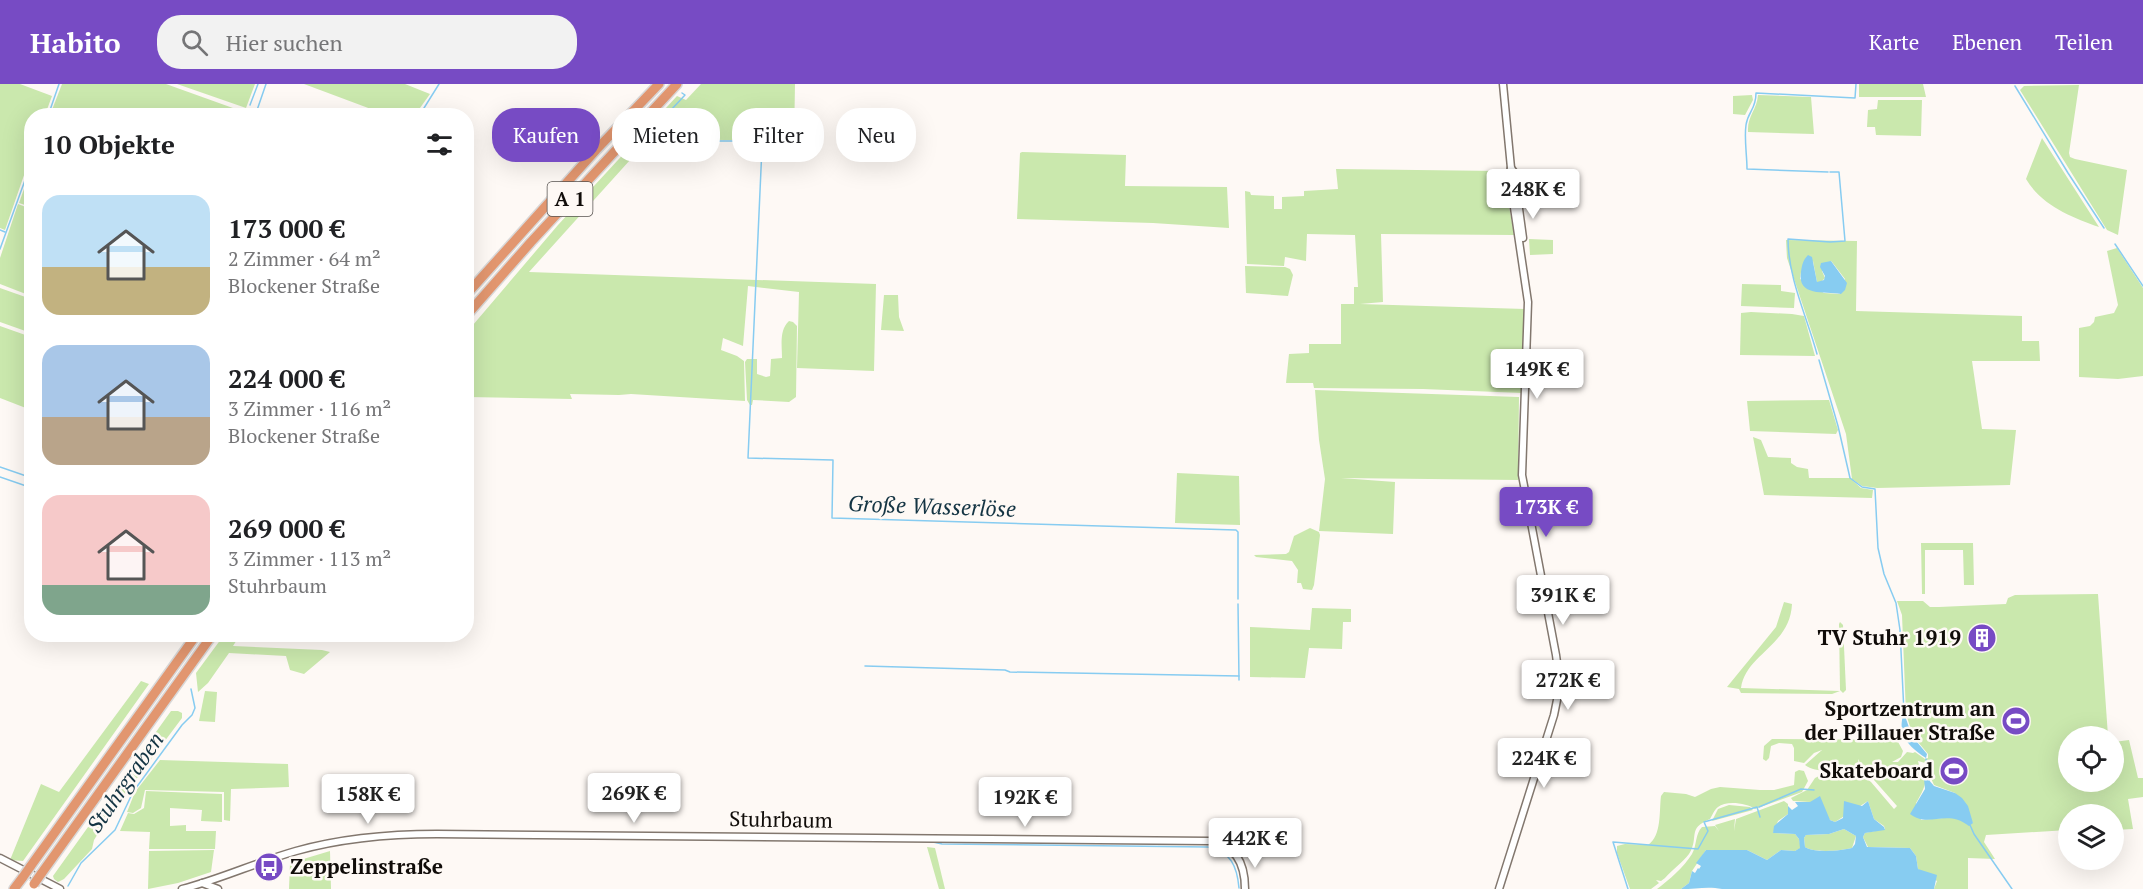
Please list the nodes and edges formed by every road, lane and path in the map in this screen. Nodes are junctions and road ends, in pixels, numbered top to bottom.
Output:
1 (658, 84) edge
2 (677, 84) edge
3 (1503, 84) edge
4 (474, 286) edge
5 (474, 307) edge
6 (191, 642) edge
7 (207, 642) edge
8 (0, 858) edge
9 (202, 883) junction
10 (32, 886) edge
11 (14, 889) edge
12 (59, 889) edge
13 (182, 889) edge
14 (218, 889) edge
15 (1245, 889) edge
16 (1499, 889) edge

1 - 4 highway, A 1
2 - 5 highway, A 1
3 - 16 street
6 - 11 highway, bridge
7 - 10 highway, bridge
8 - 12 street
9 - 13 street, Stuhrbaum
9 - 14 street
9 - 15 street, Stuhrbaum

